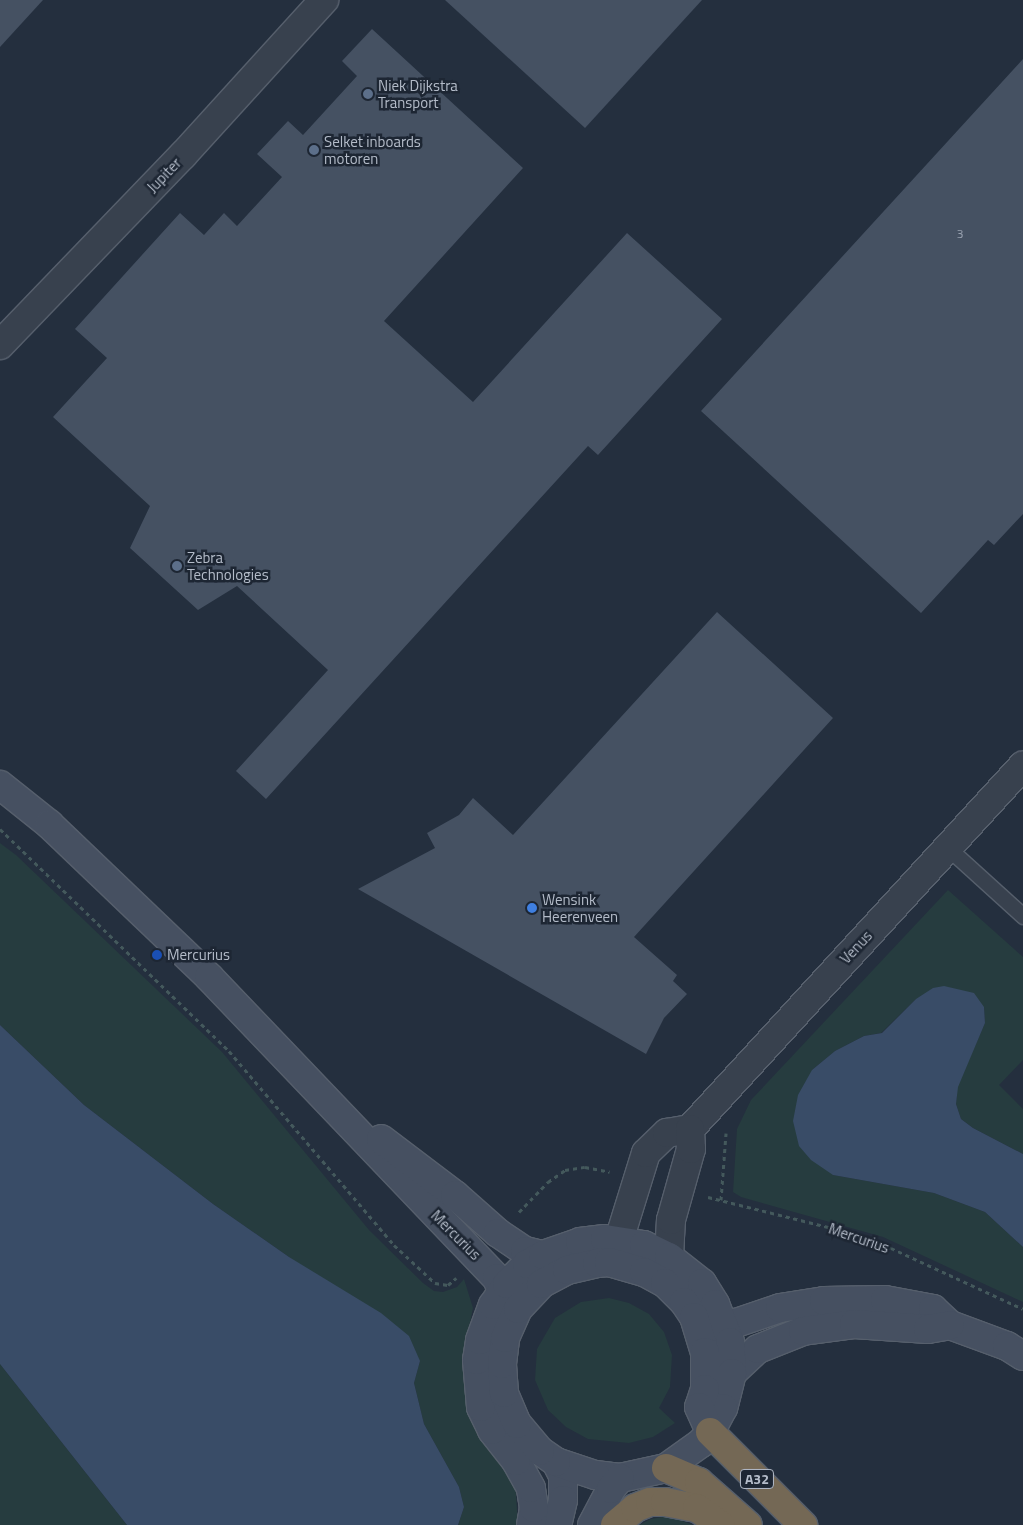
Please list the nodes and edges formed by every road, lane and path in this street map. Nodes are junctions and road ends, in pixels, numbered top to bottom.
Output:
1 (324, 0) edge
2 (0, 345) edge
3 (1023, 765) edge
4 (0, 785) edge
5 (0, 829) edge
6 (947, 847) junction
7 (1023, 916) edge
8 (726, 1088) junction
9 (322, 1096) junction
10 (690, 1129) junction
11 (617, 1174) dead end
12 (705, 1196) dead end
13 (721, 1200) junction
14 (516, 1214) dead end
15 (614, 1251) junction
16 (543, 1255) junction
17 (670, 1257) junction
18 (460, 1274) dead end
19 (503, 1290) junction
20 (1023, 1309) edge
21 (694, 1318) junction
22 (724, 1325) junction
23 (950, 1325) junction
24 (509, 1326) junction
25 (1023, 1356) edge
26 (732, 1373) junction
27 (710, 1432) junction
28 (556, 1462) junction
29 (666, 1468) junction
30 (620, 1478) junction
31 (531, 1525) edge
32 (557, 1525) edge
33 (592, 1525) edge
34 (616, 1525) edge
35 (720, 1525) edge
36 (748, 1525) edge
37 (803, 1525) edge

1 - 2 street, Jupiter
3 - 6 street, Venus
4 - 9 main road, Mercurius
5 - 18 path, Mercurius
6 - 7 lane
6 - 8 street, Venus
8 - 10 street, Venus
8 - 13 path
9 - 16 main road, Mercurius
9 - 19 main road, Mercurius
10 - 15 street
10 - 17 street
11 - 14 path
12 - 13 path, Mercurius
13 - 20 path, Mercurius
15 - 16 main road
15 - 17 main road
15 - 21 main road
15 - 24 main road
16 - 19 main road
17 - 22 main road
19 - 24 main road
19 - 31 main road
21 - 22 main road
21 - 27 main road
22 - 23 main road
22 - 26 main road
23 - 25 main road
23 - 26 main road
24 - 28 main road
26 - 27 main road
27 - 29 main road
27 - 37 highway, A32
28 - 30 main road
28 - 32 main road
29 - 30 main road
29 - 36 highway, A32
30 - 33 main road
34 - 35 highway

